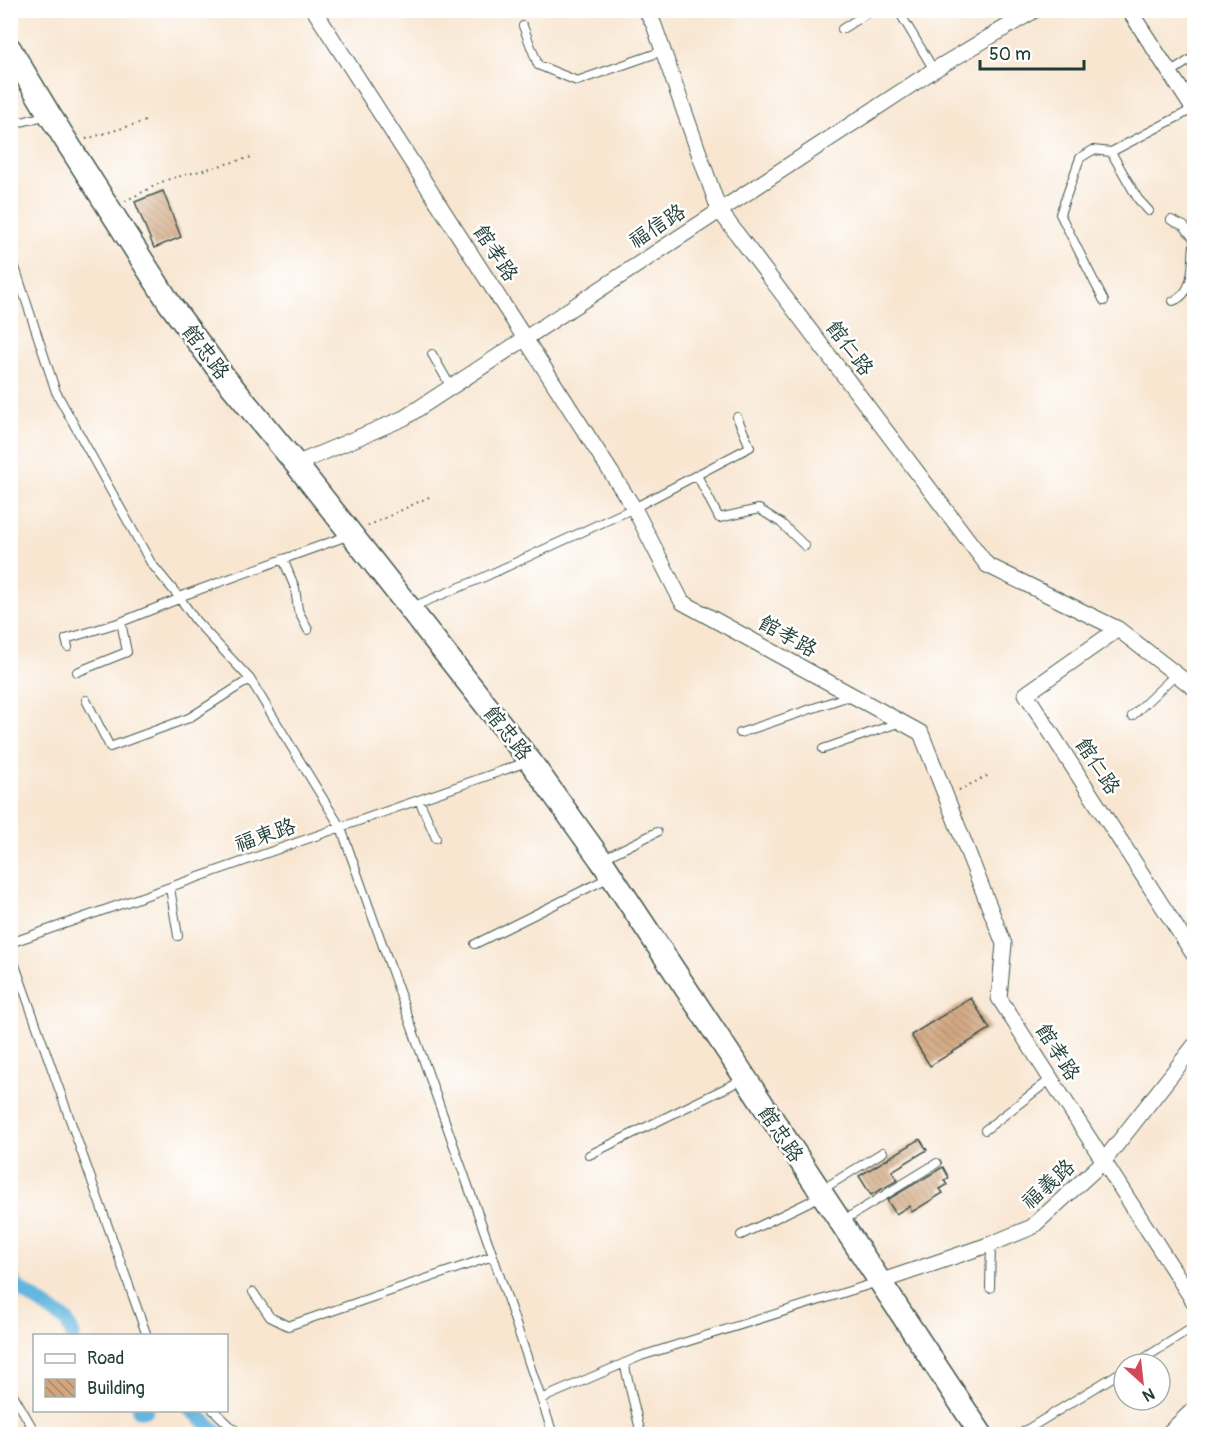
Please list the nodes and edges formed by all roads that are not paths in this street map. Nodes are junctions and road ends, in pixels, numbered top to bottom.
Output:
1 (314, 10) edge
2 (646, 10) edge
3 (872, 10) edge
4 (898, 10) edge
5 (1035, 10) edge
6 (1129, 10) edge
7 (523, 26) dead end
8 (842, 29) dead end
9 (10, 49) edge
10 (663, 51) junction
11 (1194, 57) edge
12 (934, 70) junction
13 (1170, 74) junction
14 (1194, 110) edge
15 (49, 114) junction
16 (10, 125) edge
17 (1111, 153) junction
18 (719, 210) junction
19 (1149, 211) dead end
20 (1171, 220) dead end
21 (1194, 239) edge
22 (1194, 244) edge
23 (10, 252) edge
24 (1104, 301) dead end
25 (1173, 302) dead end
26 (526, 337) junction
27 (432, 354) dead end
28 (451, 387) junction
29 (737, 417) dead end
30 (296, 464) junction
31 (697, 475) junction
32 (634, 508) junction
33 (351, 534) junction
34 (805, 546) dead end
35 (283, 559) junction
36 (180, 598) junction
37 (409, 608) junction
38 (121, 622) junction
39 (1118, 629) junction
40 (308, 630) dead end
41 (68, 647) dead end
42 (77, 672) dead end
43 (1176, 674) junction
44 (250, 679) junction
45 (1194, 688) edge
46 (852, 695) junction
47 (86, 700) dead end
48 (1132, 716) dead end
49 (902, 722) junction
50 (740, 733) dead end
51 (823, 749) dead end
52 (530, 761) junction
53 (419, 800) junction
54 (341, 828) junction
55 (657, 832) dead end
56 (436, 838) dead end
57 (606, 868) junction
58 (170, 888) junction
59 (178, 936) dead end
60 (10, 943) edge
61 (475, 944) dead end
62 (10, 951) edge
63 (1194, 955) edge
64 (1194, 1046) edge
65 (745, 1079) junction
66 (1051, 1079) junction
67 (985, 1130) dead end
68 (883, 1152) dead end
69 (589, 1155) dead end
70 (1103, 1162) junction
71 (937, 1163) dead end
72 (821, 1193) junction
73 (840, 1223) junction
74 (741, 1235) dead end
75 (991, 1244) junction
76 (493, 1256) junction
77 (879, 1282) junction
78 (990, 1288) dead end
79 (253, 1292) dead end
80 (1194, 1302) edge
81 (1194, 1327) edge
82 (147, 1334) edge
83 (1153, 1352) edge
84 (624, 1363) junction
85 (1112, 1377) edge
86 (10, 1389) edge
87 (541, 1398) junction
88 (215, 1412) edge
89 (1194, 1413) edge
90 (36, 1434) edge
91 (239, 1434) edge
92 (554, 1434) edge
93 (641, 1434) edge
94 (981, 1434) edge
95 (1020, 1434) edge
96 (1172, 1434) edge

1 - 26 street, 館孝路
2 - 10 street, 館仁路
3 - 8 lane
4 - 12 lane
5 - 12 street, 福信路
6 - 13 street
7 - 10 lane
9 - 15 main road, 館忠路
10 - 18 street, 館仁路
11 - 13 lane
12 - 18 street, 福信路
13 - 14 street
14 - 17 lane
15 - 16 lane
15 - 30 main road, 館忠路
17 - 19 lane
17 - 24 lane
18 - 26 street, 福信路
18 - 39 street, 館仁路
20 - 21 lane
22 - 25 lane
23 - 36 lane
26 - 28 street, 福信路
26 - 32 street, 館孝路
27 - 28 lane
28 - 30 street, 福信路
29 - 31 lane
30 - 33 main road, 館忠路
31 - 32 lane
31 - 34 lane
32 - 37 lane
32 - 46 street, 館孝路
33 - 35 lane
33 - 37 main road, 館忠路
35 - 36 lane
35 - 40 lane
36 - 38 lane
36 - 44 lane
37 - 52 main road, 館忠路
38 - 41 lane
38 - 42 lane
39 - 43 street, 館仁路
39 - 63 street, 館仁路
43 - 45 street, 館仁路
43 - 48 lane
44 - 47 lane
44 - 54 lane
46 - 49 street, 館孝路
46 - 50 lane
49 - 51 lane
49 - 66 street, 館孝路
52 - 53 lane, 福東路
52 - 57 main road, 館忠路
53 - 54 lane, 福東路
53 - 56 lane
54 - 58 lane, 福東路
54 - 76 lane
55 - 57 lane
57 - 61 lane
57 - 65 main road, 館忠路
58 - 59 lane
58 - 60 lane, 福東路
62 - 82 lane
64 - 70 street, 福義路
65 - 69 lane
65 - 72 main road, 館忠路
66 - 67 lane
66 - 70 street, 館孝路
68 - 72 lane
70 - 75 street, 福義路
70 - 80 street, 館孝路
71 - 73 lane
72 - 73 main road, 館忠路
72 - 74 lane
73 - 77 main road, 館忠路
75 - 77 street, 福義路
75 - 78 lane
76 - 79 lane
76 - 87 lane
77 - 84 lane
77 - 94 main road, 館忠路
81 - 83 lane
84 - 87 lane
84 - 93 lane
85 - 95 lane
86 - 90 lane
87 - 92 lane
88 - 91 lane
89 - 96 main road

